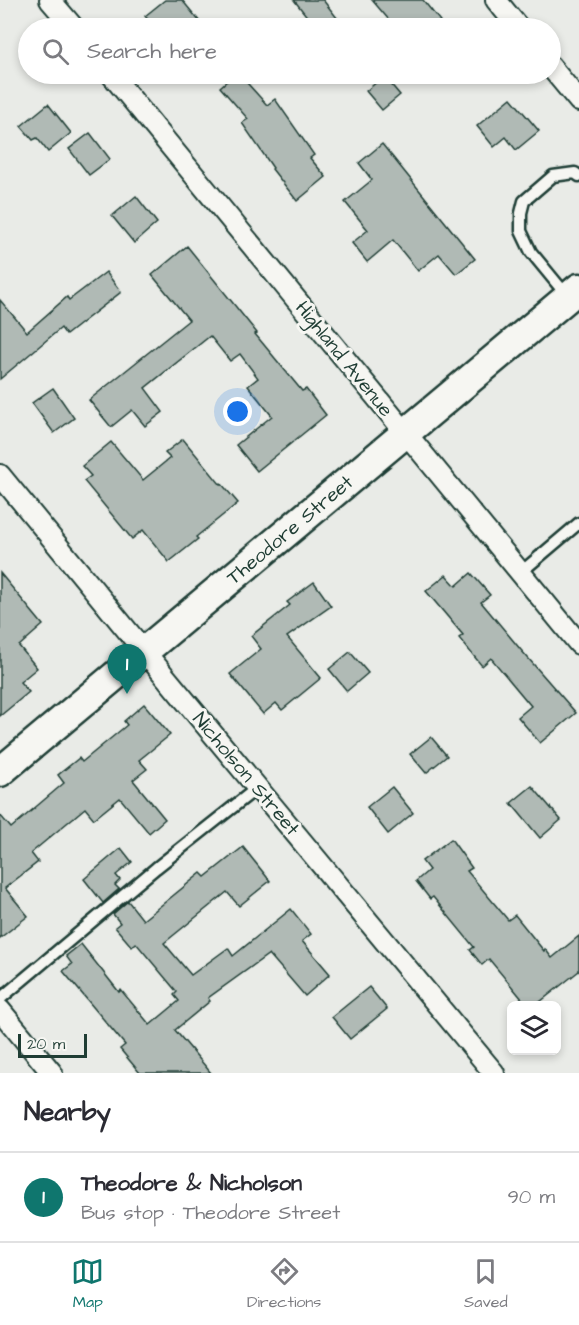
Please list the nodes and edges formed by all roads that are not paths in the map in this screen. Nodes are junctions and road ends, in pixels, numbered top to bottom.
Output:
1 (50, 0) edge
2 (496, 0) edge
3 (65, 18) edge
4 (511, 18) edge
5 (561, 79) edge
6 (119, 84) edge
7 (579, 101) edge
8 (579, 176) edge
9 (573, 292) edge
10 (405, 433) junction
11 (0, 475) edge
12 (579, 523) edge
13 (520, 573) junction
14 (579, 644) edge
15 (144, 651) junction
16 (0, 772) edge
17 (257, 788) junction
18 (0, 999) edge
19 (0, 1010) edge
20 (52, 1073) edge
21 (494, 1073) edge

1 - 3 street
2 - 4 street
5 - 7 street
6 - 10 street, Highland Avenue
8 - 9 lane
9 - 10 main road, Theodore Street
10 - 13 street, Highland Avenue
10 - 15 main road, Theodore Street
11 - 15 street, Nicholson Street
12 - 13 lane
13 - 14 street, Highland Avenue
15 - 16 main road, Theodore Street
15 - 17 street, Nicholson Street
17 - 18 lane
17 - 21 street, Nicholson Street
19 - 20 street

